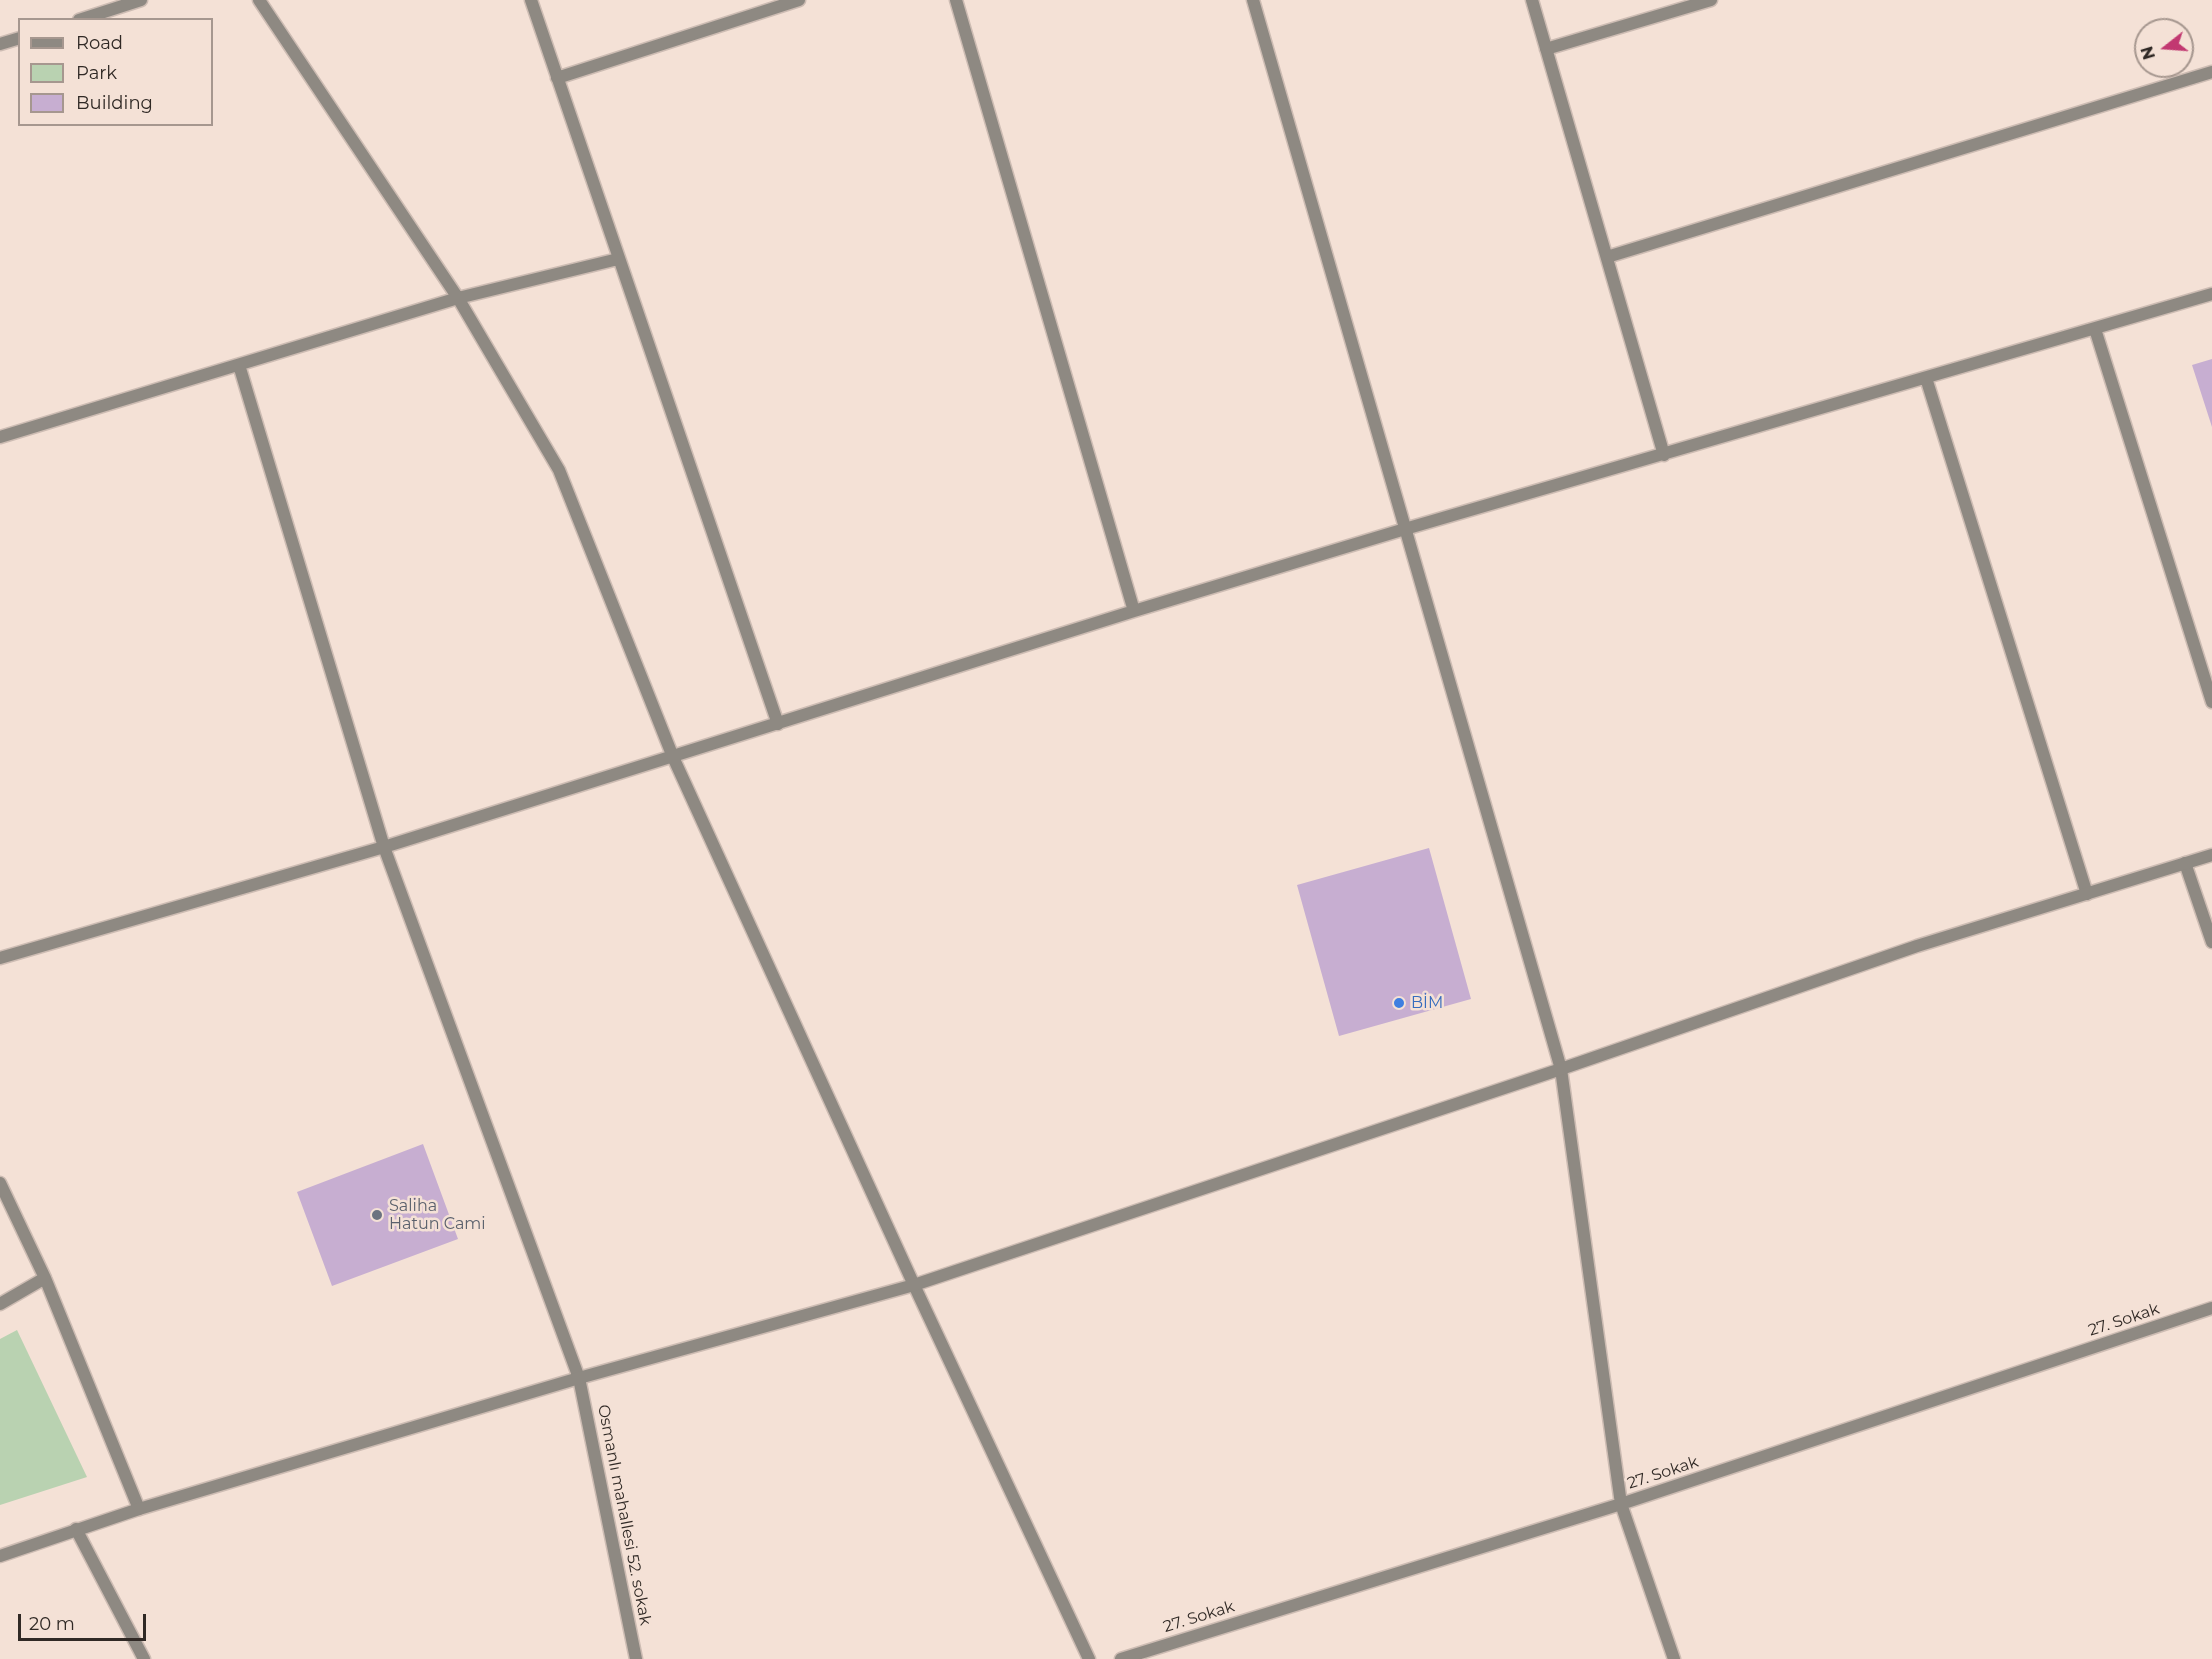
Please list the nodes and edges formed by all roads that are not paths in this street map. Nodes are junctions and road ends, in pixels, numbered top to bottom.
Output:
1 (141, 0) edge
2 (260, 0) edge
3 (531, 0) edge
4 (799, 0) edge
5 (956, 0) edge
6 (1253, 0) edge
7 (1532, 0) edge
8 (1712, 0) edge
9 (85, 18) edge
10 (18, 39) edge
11 (0, 44) edge
12 (1546, 49) junction
13 (2212, 72) edge
14 (557, 78) junction
15 (1607, 257) junction
16 (618, 259) junction
17 (2212, 294) edge
18 (458, 298) junction
19 (2095, 328) junction
20 (239, 365) junction
21 (1926, 378) junction
22 (0, 437) edge
23 (1664, 454) junction
24 (1405, 529) junction
25 (1134, 611) junction
26 (2212, 702) edge
27 (778, 724) junction
28 (673, 757) junction
29 (384, 847) junction
30 (2212, 855) edge
31 (2186, 863) junction
32 (2087, 894) junction
33 (2212, 942) edge
34 (0, 958) edge
35 (1561, 1069) junction
36 (0, 1183) edge
37 (45, 1278) junction
38 (914, 1285) junction
39 (0, 1304) edge
40 (2212, 1308) edge
41 (579, 1378) junction
42 (1621, 1504) junction
43 (139, 1509) junction
44 (76, 1529) junction
45 (0, 1556) edge
46 (144, 1659) edge
47 (636, 1659) edge
48 (1089, 1659) edge
49 (1121, 1659) edge
50 (1674, 1659) edge

1 - 9 street
2 - 18 street
3 - 14 street
4 - 14 street
5 - 25 street
6 - 24 street
7 - 12 street
8 - 12 street
10 - 11 street
12 - 15 street
13 - 15 street
14 - 16 street
15 - 23 street
16 - 18 street
16 - 27 street
17 - 19 street
18 - 20 street
18 - 28 street
19 - 21 street
19 - 26 street
20 - 22 street
20 - 29 street, Osmanlı mahallesi 52. sokak
21 - 23 street
21 - 32 street
23 - 24 street
24 - 25 street
24 - 35 street
25 - 27 street
27 - 28 street
28 - 29 street
28 - 38 street
29 - 34 street
29 - 41 street, Osmanlı mahallesi 52. sokak
30 - 31 street
31 - 32 street
31 - 33 street
32 - 35 street
35 - 38 street
35 - 42 street
36 - 37 street
37 - 39 street
37 - 43 street
38 - 41 street
38 - 48 street
40 - 42 street, 27. Sokak
41 - 43 street
41 - 47 street, Osmanlı mahallesi 52. sokak
42 - 49 street, 27. Sokak
42 - 50 street
43 - 44 street
44 - 45 street
44 - 46 street

